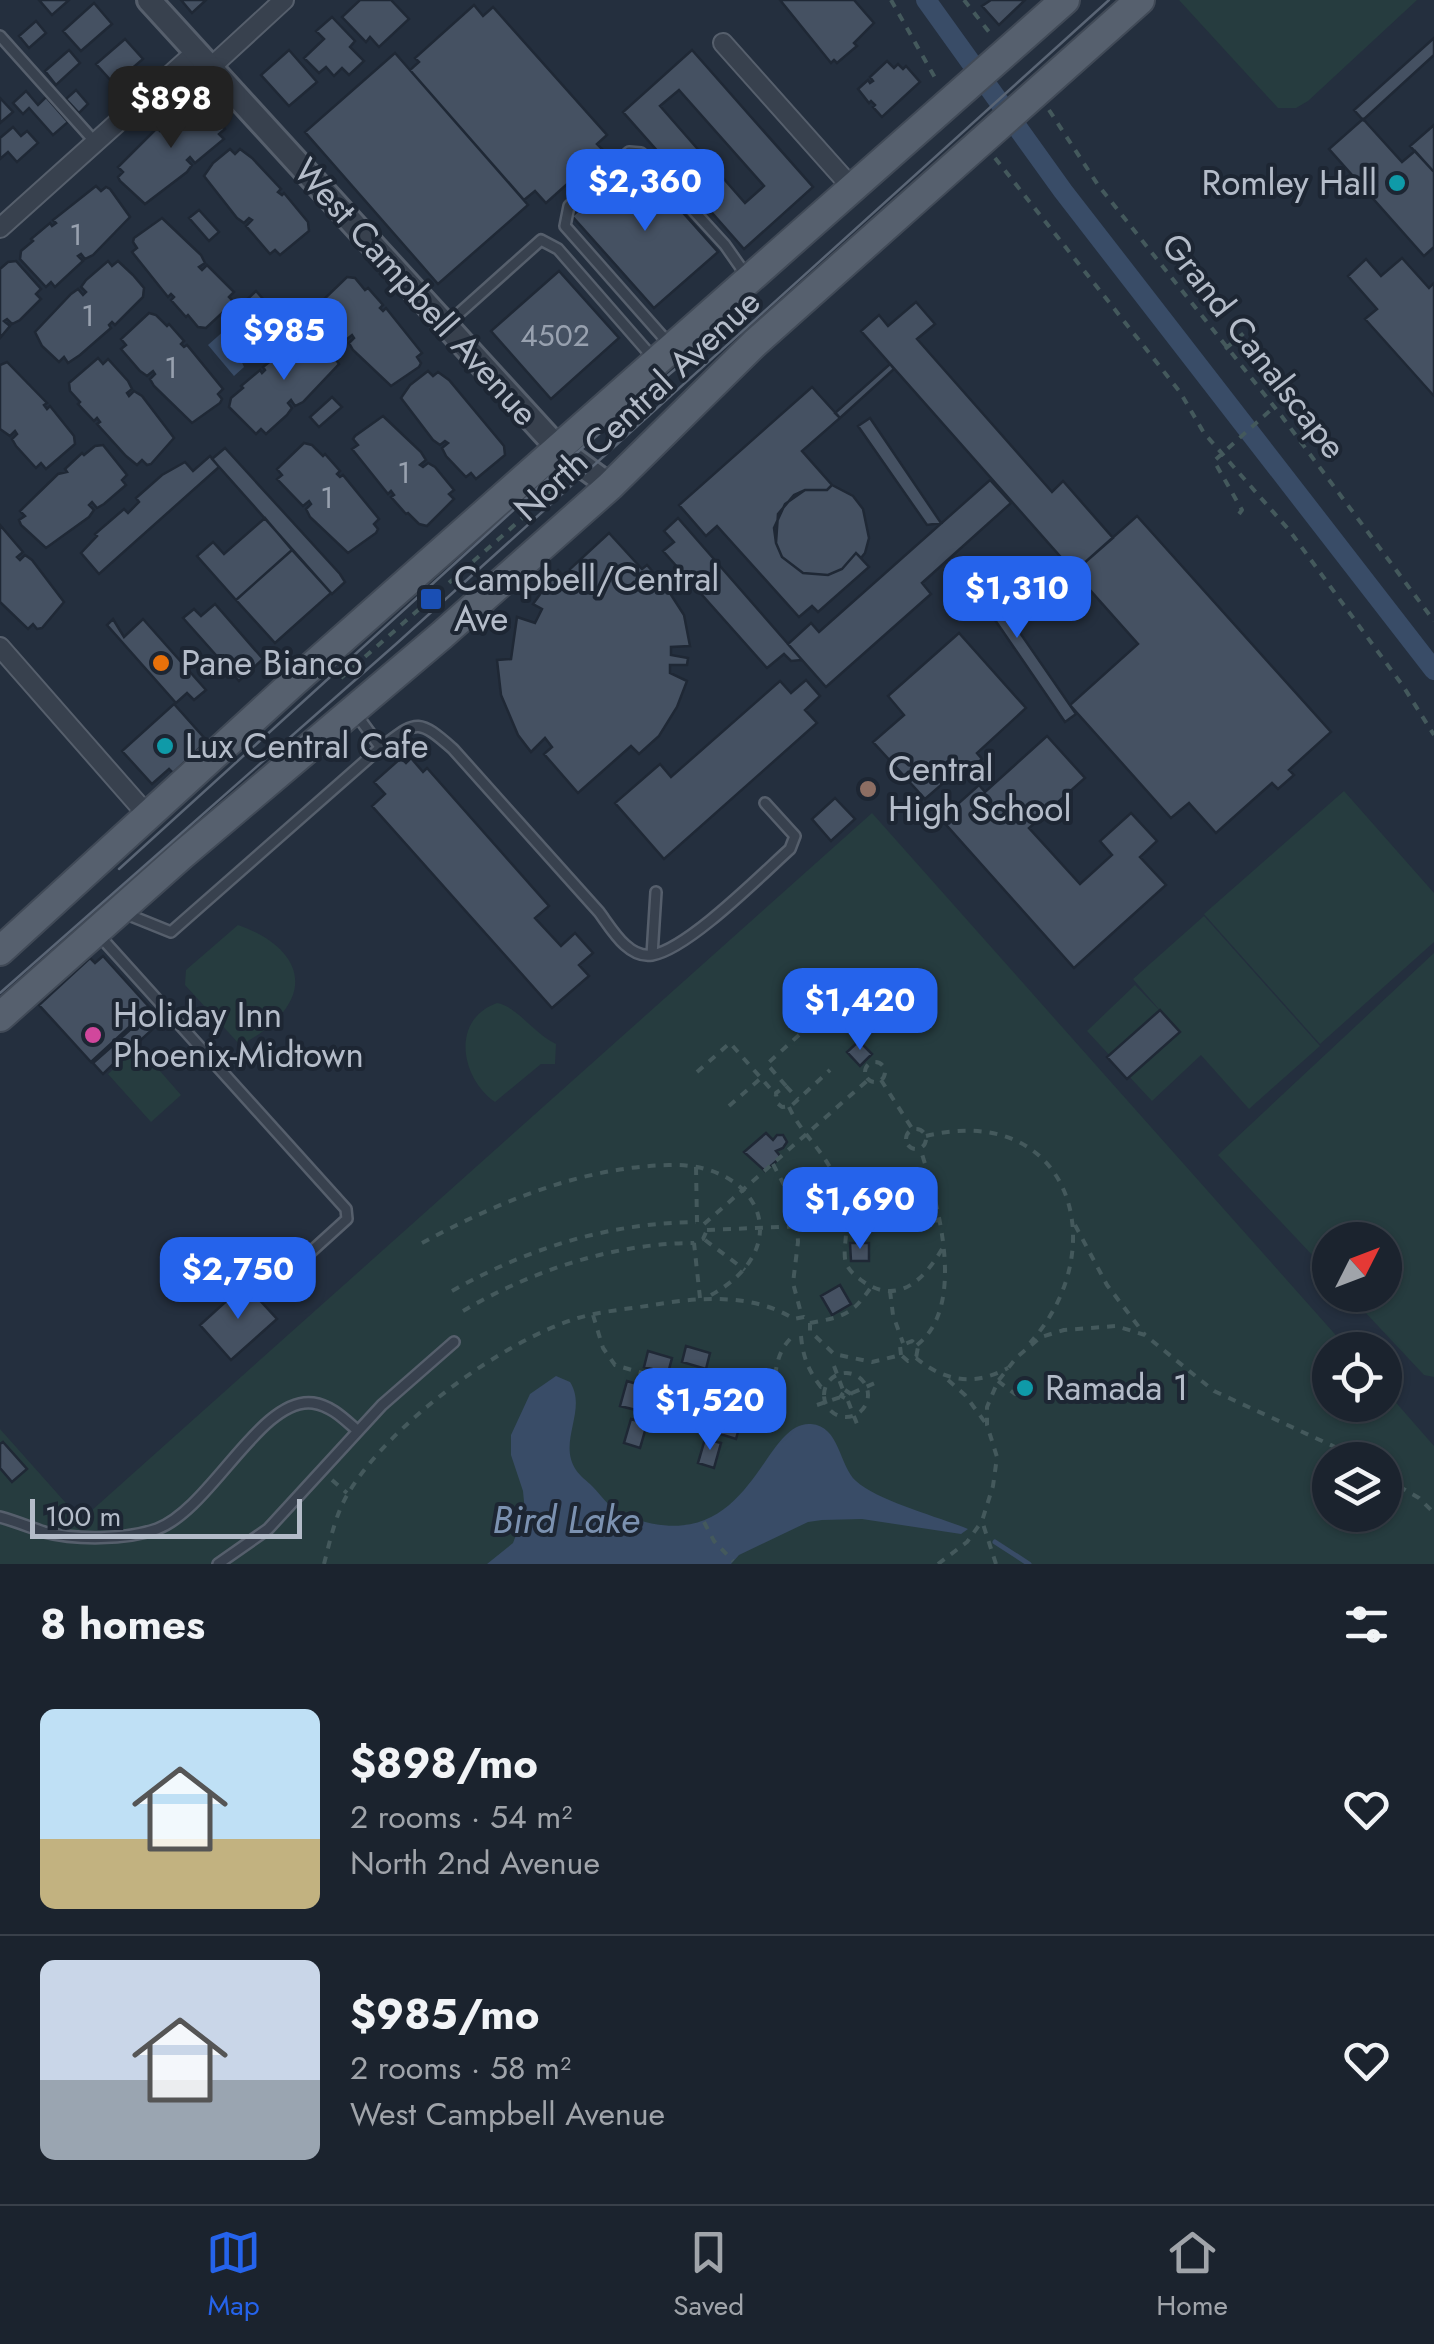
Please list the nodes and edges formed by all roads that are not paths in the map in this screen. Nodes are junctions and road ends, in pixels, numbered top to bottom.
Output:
1 (149, 0) edge
2 (284, 0) edge
3 (1066, 0) edge
4 (1140, 0) edge
5 (0, 36) edge
6 (723, 43) dead end
7 (203, 60) junction
8 (96, 142) junction
9 (854, 190) junction
10 (0, 228) edge
11 (750, 280) junction
12 (446, 325) junction
13 (664, 354) junction
14 (557, 447) junction
15 (610, 486) junction
16 (0, 648) edge
17 (352, 709) junction
18 (381, 748) junction
19 (764, 803) dead end
20 (149, 817) junction
21 (656, 892) dead end
22 (118, 911) junction
23 (95, 931) junction
24 (0, 951) edge
25 (652, 955) junction
26 (0, 1017) edge
27 (304, 1258) dead end
28 (454, 1342) dead end
29 (358, 1431) junction
30 (0, 1518) edge
31 (218, 1564) edge

1 - 7 street, West Campbell Avenue
2 - 7 street
3 - 9 main road, North Central Avenue
4 - 15 main road, North Central Avenue
5 - 8 lane
6 - 9 street
7 - 8 street
7 - 12 street, West Campbell Avenue
8 - 10 street
9 - 11 main road, North Central Avenue
11 - 13 main road, North Central Avenue
11 - 13 lane
12 - 13 lane
12 - 14 street, West Campbell Avenue
13 - 14 main road, North Central Avenue
14 - 15 street, West Campbell Avenue
14 - 20 main road, North Central Avenue
15 - 17 main road, North Central Avenue
16 - 20 street
17 - 18 lane
17 - 22 main road, North Central Avenue
18 - 22 lane
18 - 25 lane
19 - 25 lane
20 - 24 main road, North Central Avenue
21 - 25 lane
22 - 23 main road, North Central Avenue
23 - 26 main road, North Central Avenue
23 - 27 lane
28 - 29 lane
29 - 30 lane
29 - 31 lane

